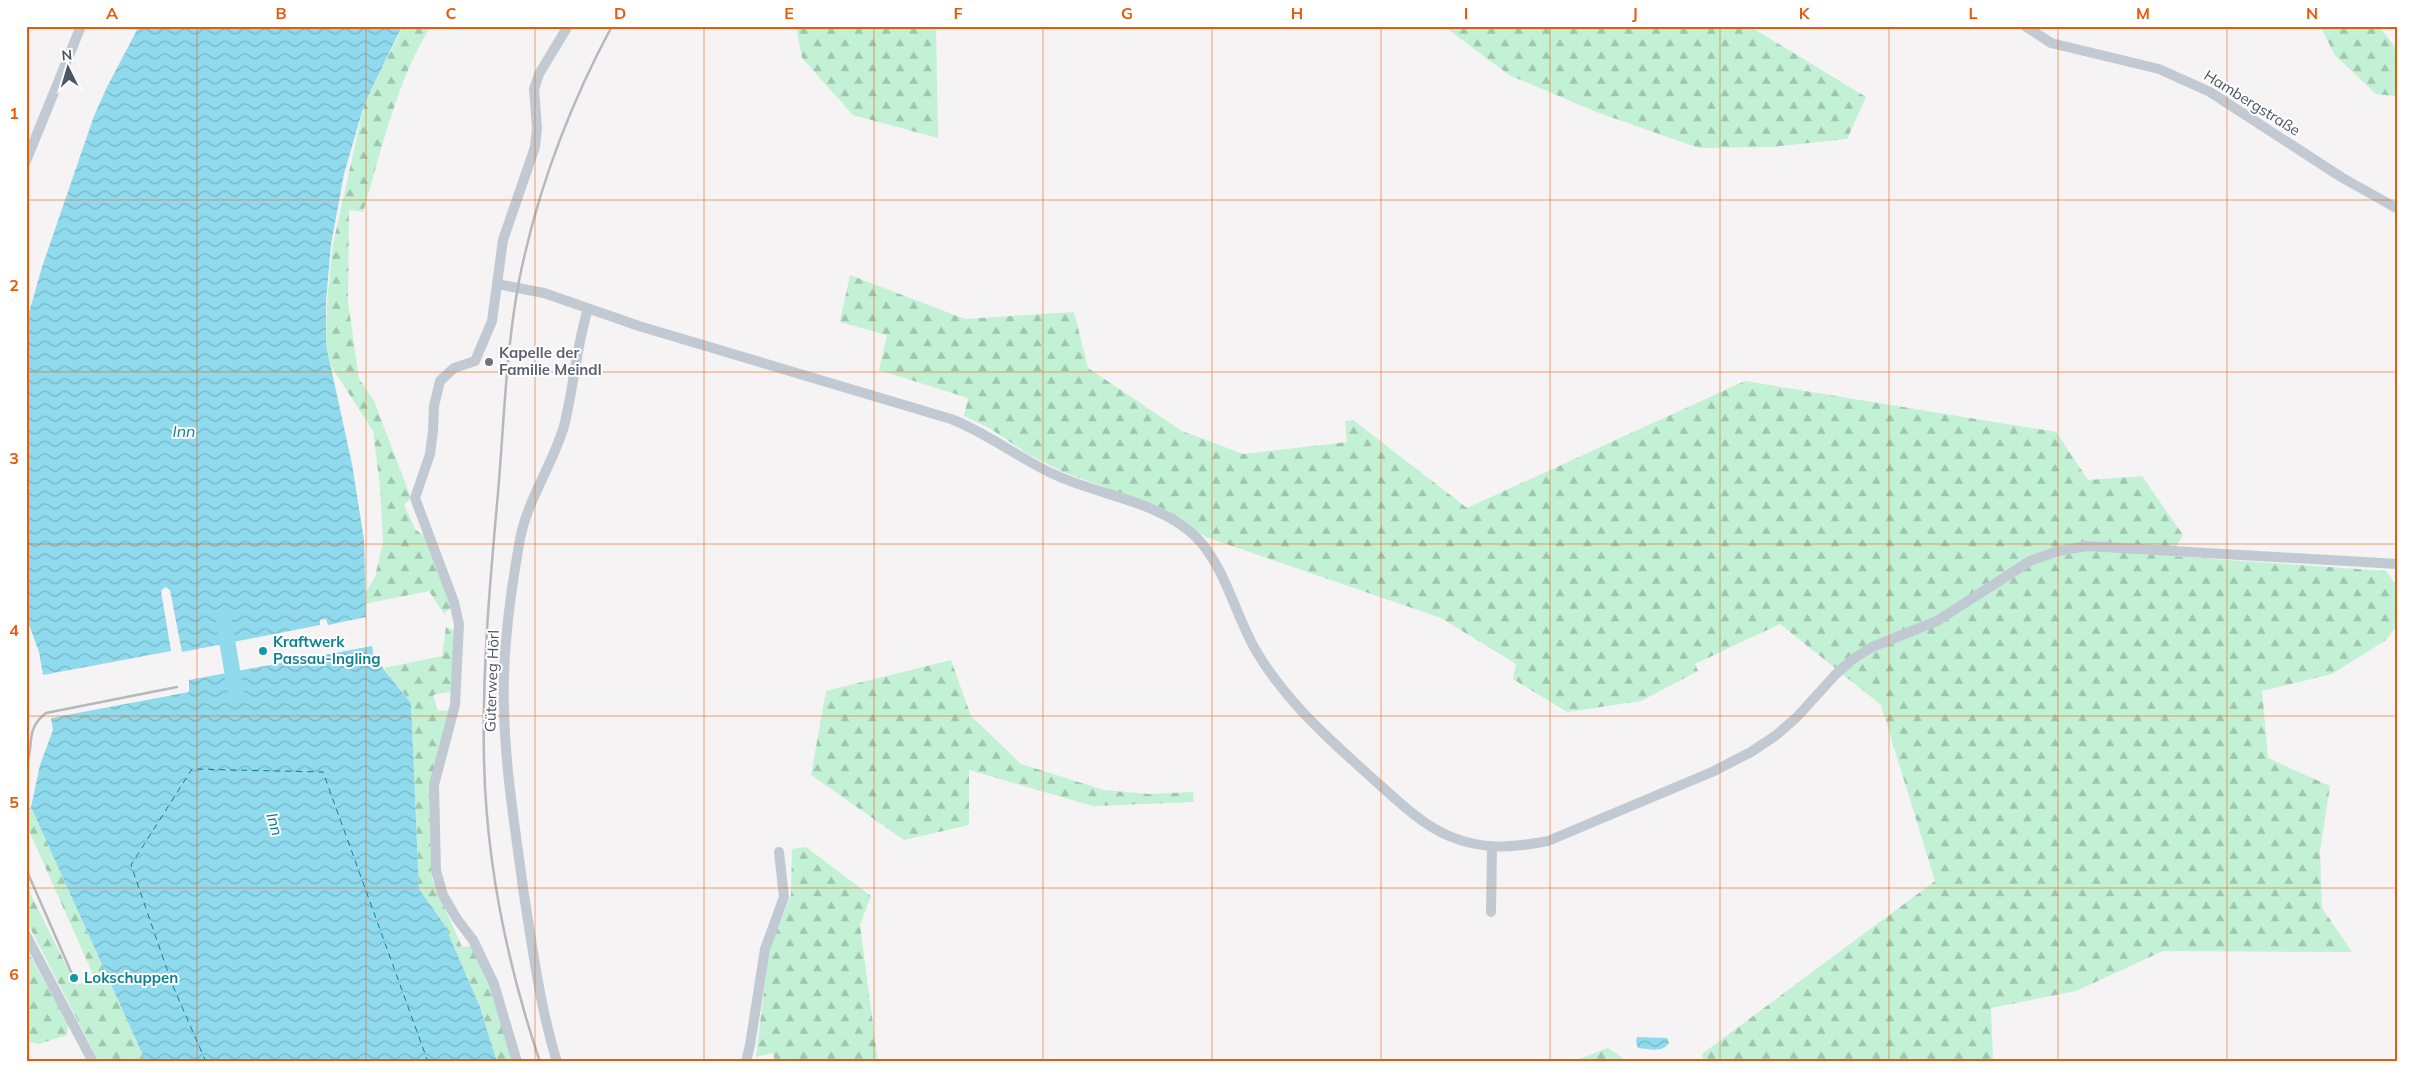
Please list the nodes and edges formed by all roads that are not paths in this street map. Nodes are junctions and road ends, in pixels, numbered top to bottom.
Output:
1 (81, 26) edge
2 (568, 26) edge
3 (2025, 26) edge
4 (26, 161) edge
5 (2398, 209) edge
6 (497, 284) junction
7 (588, 308) junction
8 (2398, 564) edge
9 (1492, 848) junction
10 (779, 852) dead end
11 (1491, 912) dead end
12 (26, 935) edge
13 (93, 1062) edge
14 (517, 1062) edge
15 (557, 1062) edge
16 (746, 1062) edge

1 - 4 street
2 - 6 street
3 - 5 street, Hambergstraße
6 - 7 street
6 - 14 street
7 - 9 street
7 - 15 street, Güterweg Hörl
8 - 9 street
9 - 11 street
10 - 16 street
12 - 13 street

